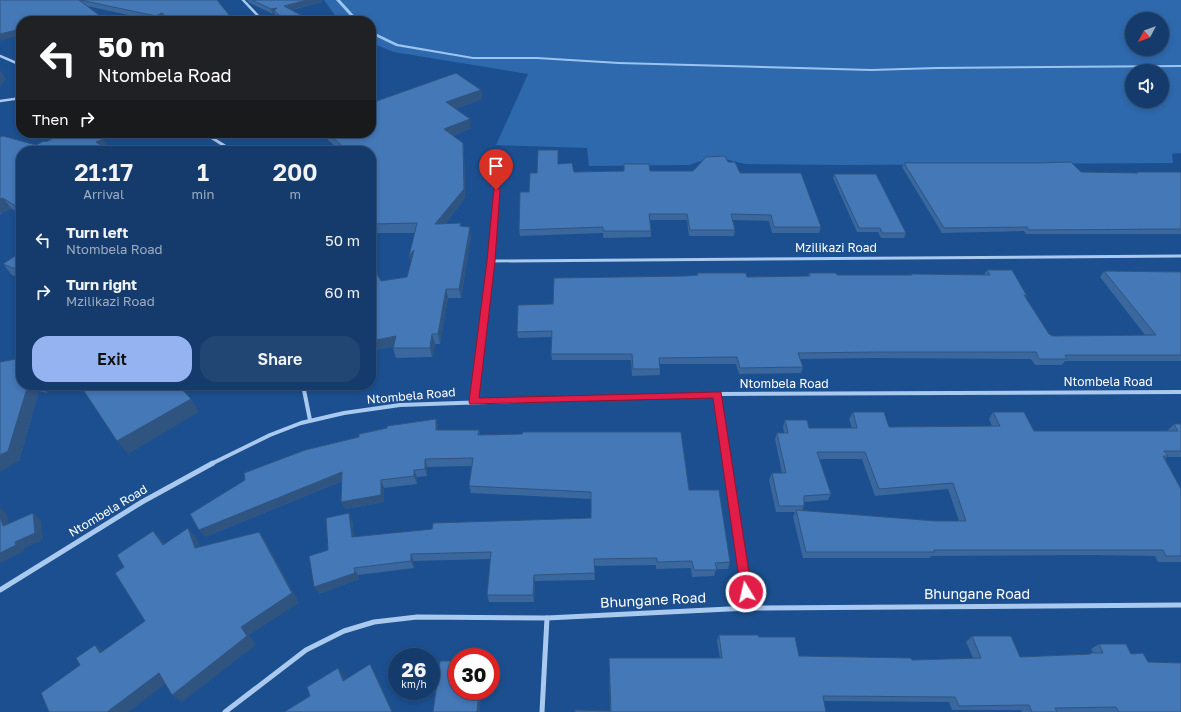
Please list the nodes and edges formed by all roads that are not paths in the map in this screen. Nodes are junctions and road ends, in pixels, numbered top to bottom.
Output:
1 (243, 0) edge
2 (258, 16) edge
3 (0, 56) edge
4 (16, 63) edge
5 (16, 99) edge
6 (0, 101) edge
7 (212, 138) edge
8 (226, 146) edge
9 (498, 176) dead end
10 (1181, 256) edge
11 (491, 261) junction
12 (304, 390) edge
13 (1181, 392) edge
14 (717, 394) junction
15 (474, 402) junction
16 (310, 420) junction
17 (0, 590) edge
18 (1181, 605) edge
19 (749, 608) junction
20 (547, 618) junction
21 (225, 712) edge
22 (542, 712) edge

1 - 2 street
3 - 4 street
5 - 6 street
7 - 8 street
9 - 11 street
10 - 11 street, Mzilikazi Road
11 - 15 street
12 - 16 street
13 - 14 street, Ntombela Road
14 - 15 street, Ntombela Road
14 - 19 street
15 - 16 street, Ntombela Road
16 - 17 street, Ntombela Road
18 - 19 street, Bhungane Road
19 - 20 street, Bhungane Road
20 - 21 street, Bhungane Road
20 - 22 street

